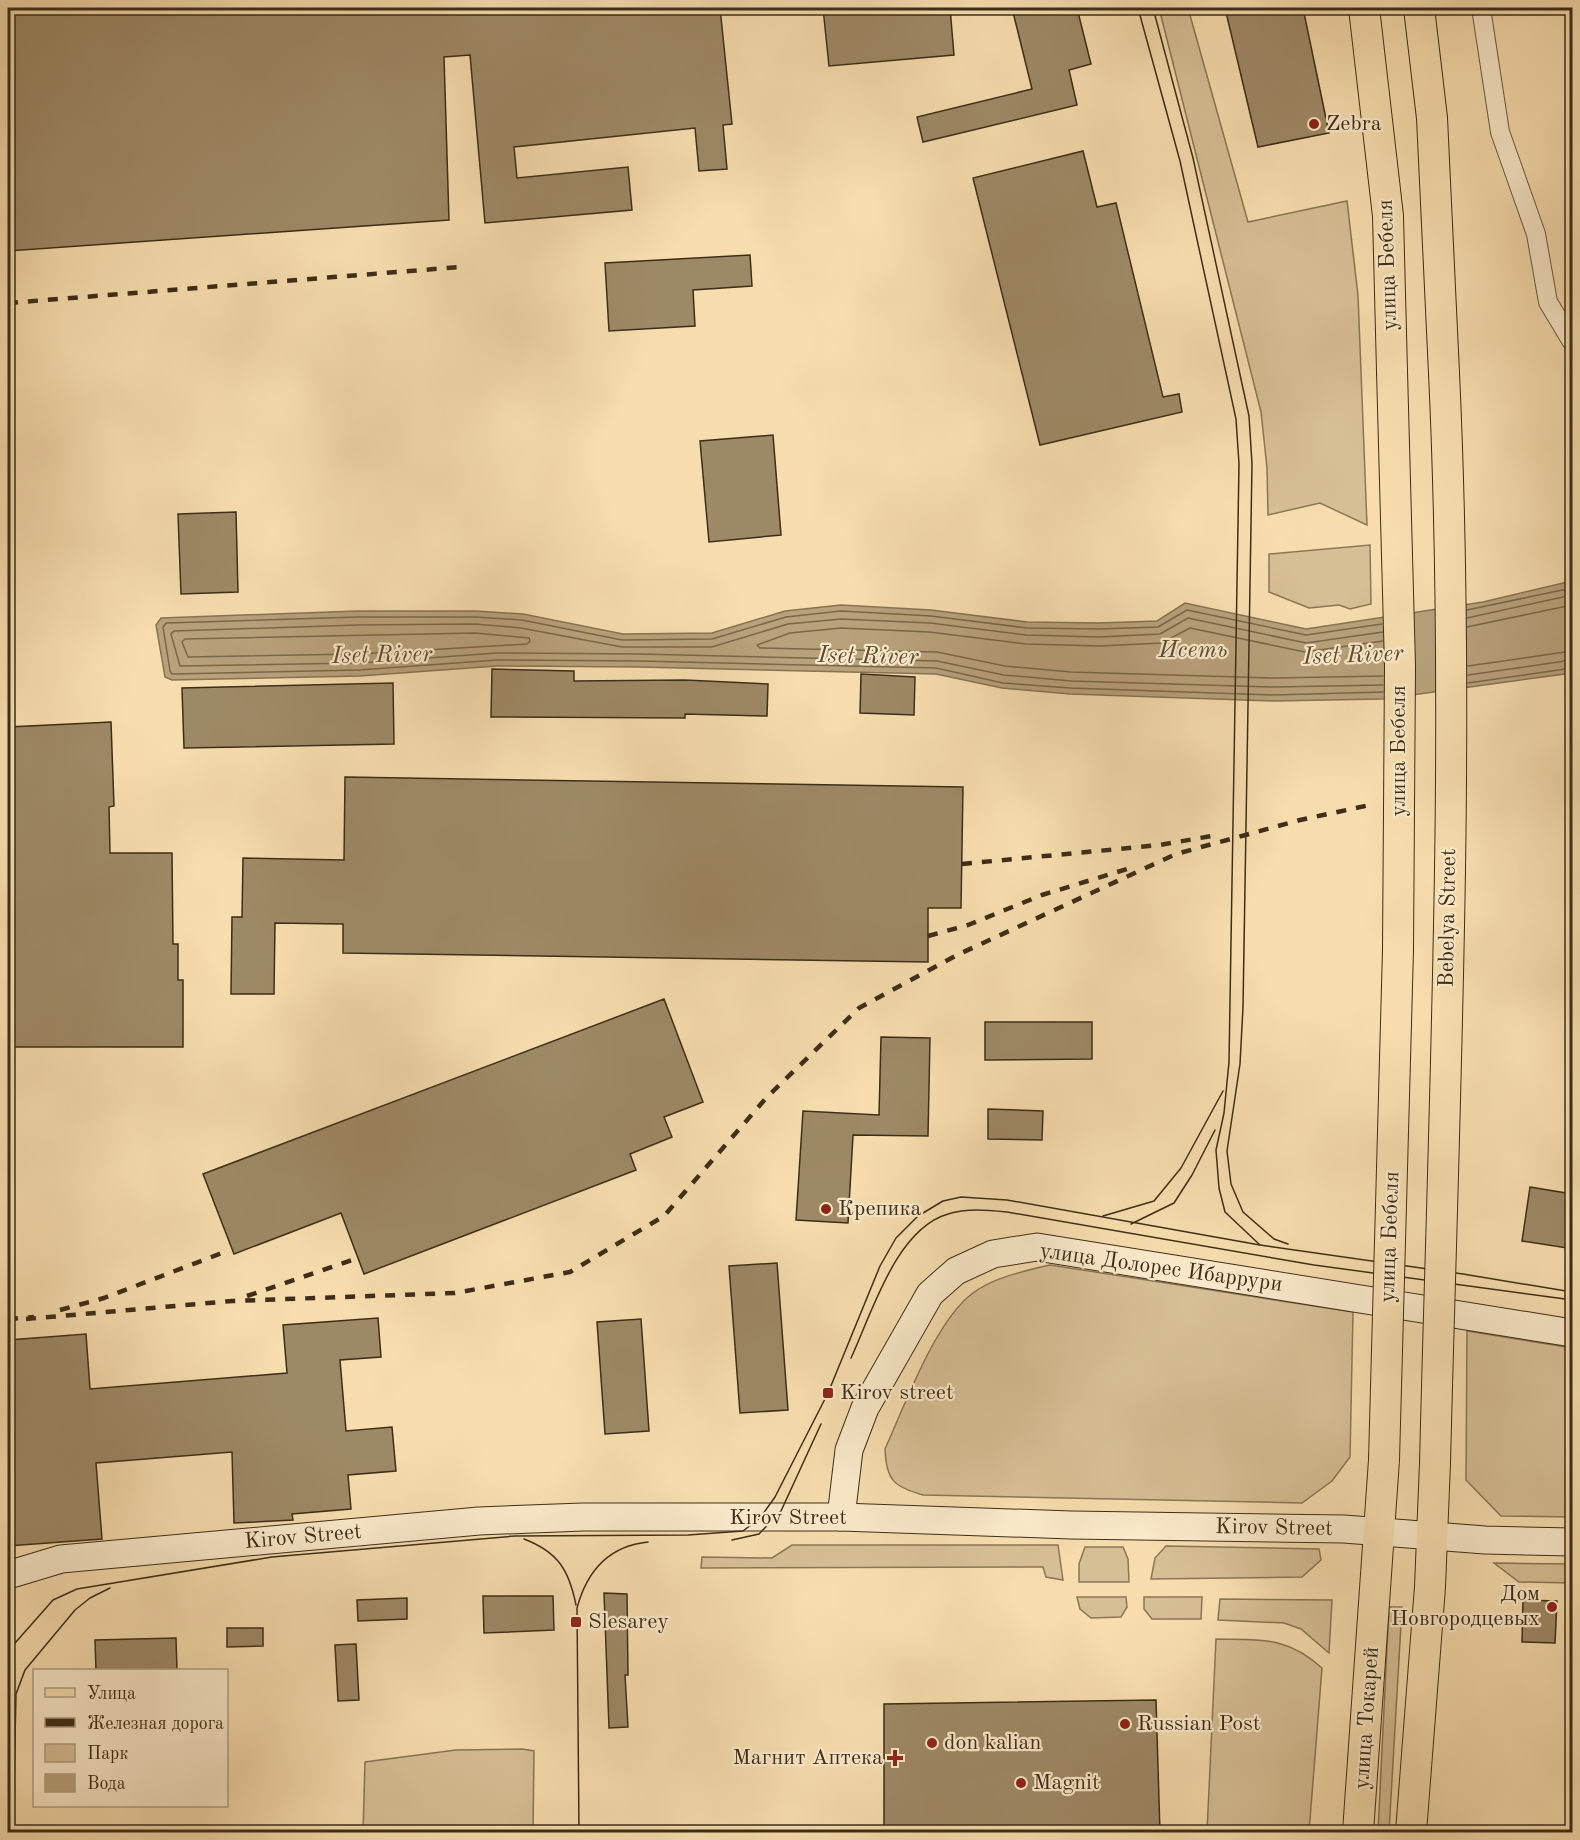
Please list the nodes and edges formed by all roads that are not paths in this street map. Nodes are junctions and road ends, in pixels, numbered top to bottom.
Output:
1 (1364, 8) edge
2 (1419, 8) edge
3 (1481, 8) edge
4 (1572, 342) edge
5 (1572, 1333) edge
6 (1384, 1460) joint
7 (841, 1517) junction
8 (1380, 1532) junction
9 (1432, 1536) junction
10 (1572, 1542) edge
11 (8, 1575) edge
12 (1358, 1833) edge
13 (1411, 1833) edge

1 - 6 main road, улица Бебеля, bridge
2 - 9 main road, Bebelya Street, bridge
3 - 4 street
5 - 7 main road, улица Долорес Ибаррури
6 - 8 main road, улица Токарей
7 - 8 main road, Kirov Street
7 - 11 main road, Kirov Street
8 - 9 main road, Kirov Street
8 - 12 main road, улица Токарей
9 - 10 main road, Kirov Street
9 - 13 main road

